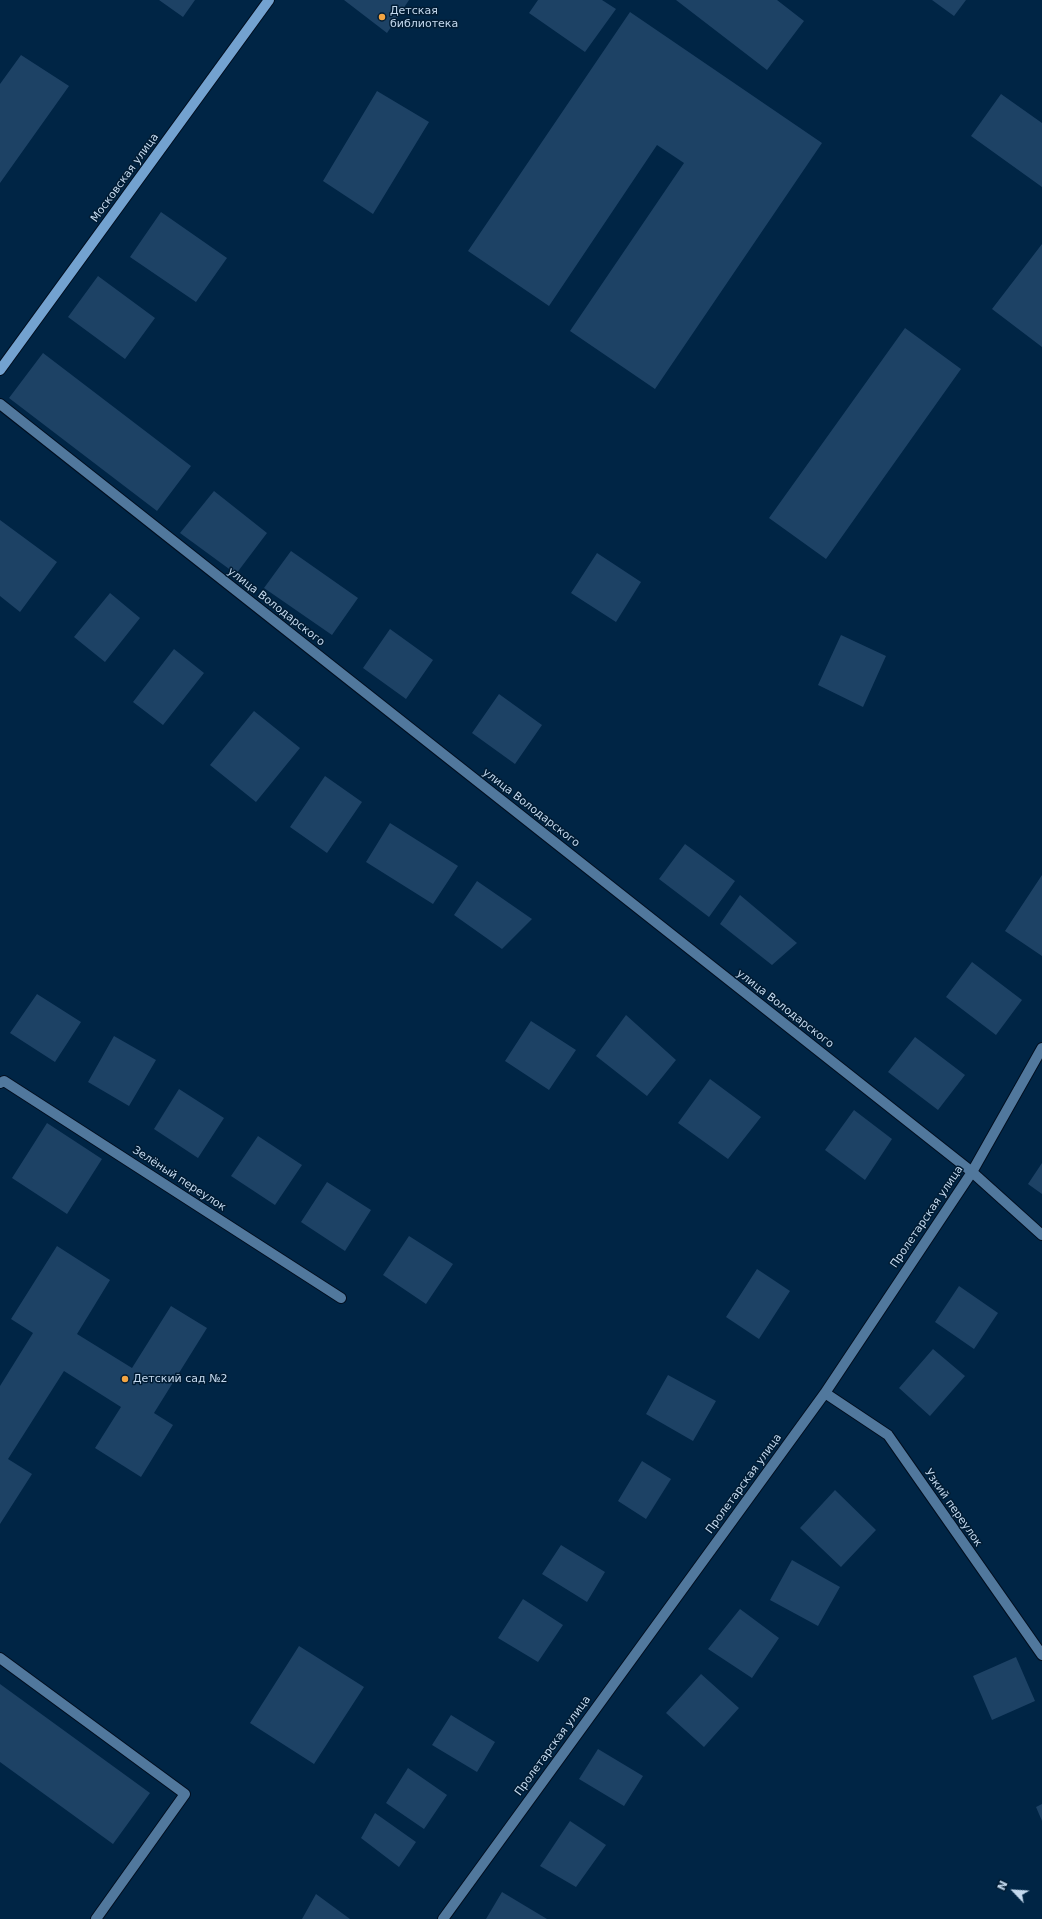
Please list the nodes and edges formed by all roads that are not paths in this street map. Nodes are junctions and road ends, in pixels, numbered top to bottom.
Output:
1 (269, 0) edge
2 (0, 370) edge
3 (0, 404) edge
4 (1042, 1048) edge
5 (2, 1082) edge
6 (972, 1172) junction
7 (1042, 1235) edge
8 (341, 1298) dead end
9 (825, 1393) junction
10 (1042, 1655) edge
11 (0, 1658) edge
12 (96, 1919) edge
13 (442, 1919) edge

1 - 2 main road, Московская улица
3 - 6 street, улица Володарского
4 - 6 street, Пролетарская улица
5 - 8 street, Зелёный переулок
6 - 7 street, улица Володарского
6 - 9 street, Пролетарская улица
9 - 10 street, Узкий переулок
9 - 13 street, Пролетарская улица
11 - 12 street

